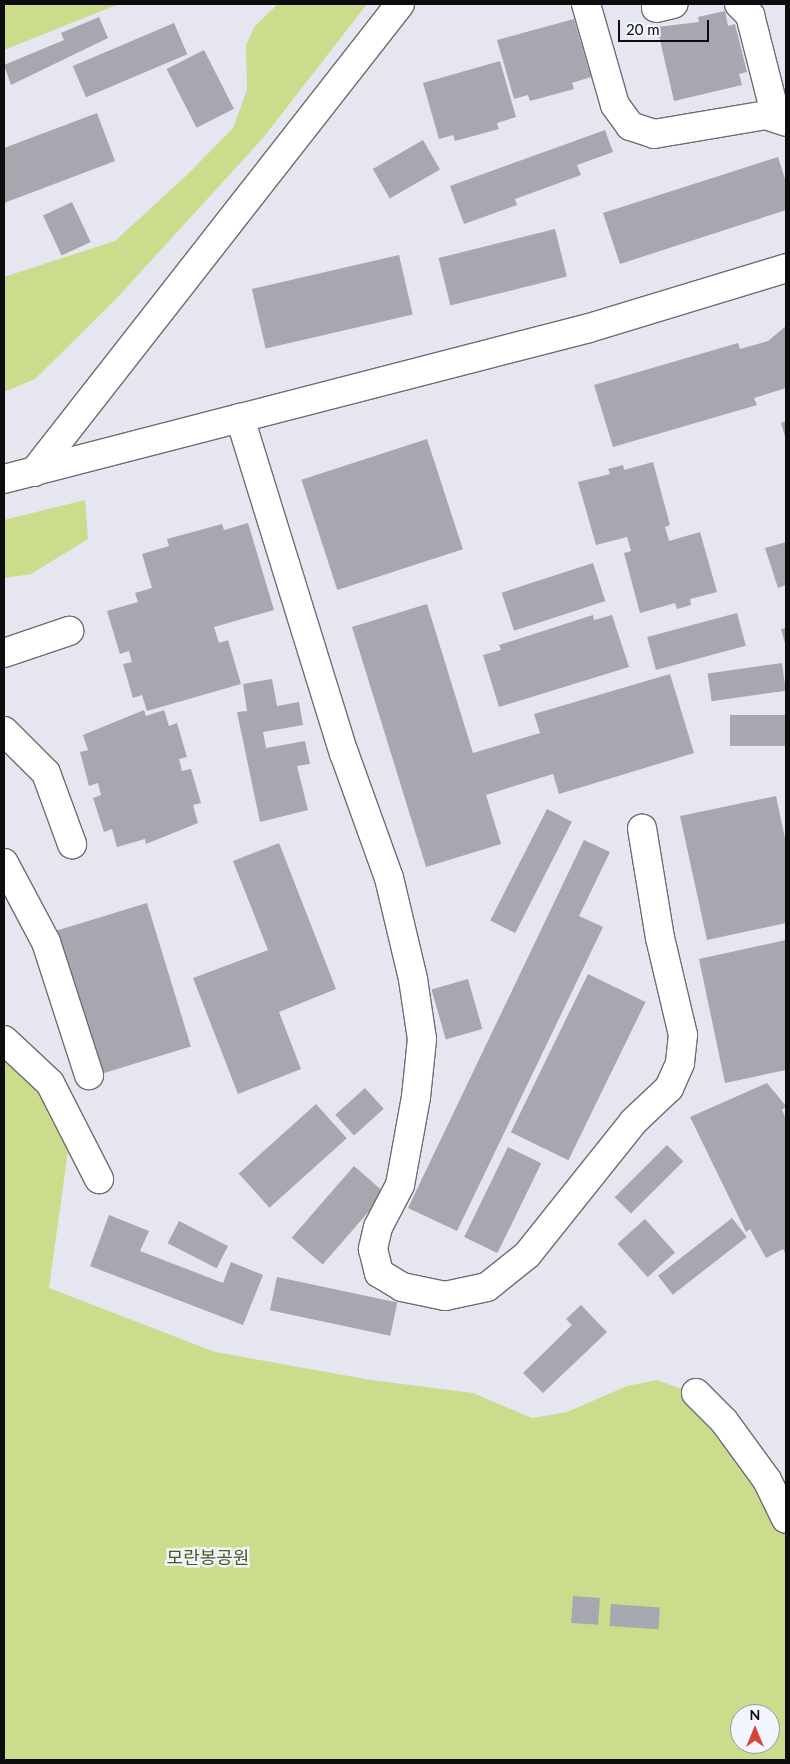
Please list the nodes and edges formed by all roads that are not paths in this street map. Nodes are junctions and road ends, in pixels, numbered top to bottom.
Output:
1 (400, 4) edge
2 (586, 4) edge
3 (739, 4) edge
4 (781, 120) edge
5 (786, 268) edge
6 (240, 418) junction
7 (34, 472) junction
8 (4, 479) edge
9 (69, 631) dead end
10 (4, 654) edge
11 (4, 731) edge
12 (642, 828) dead end
13 (72, 844) dead end
14 (4, 863) edge
15 (4, 1040) edge
16 (89, 1075) dead end
17 (99, 1179) dead end
18 (696, 1393) dead end
19 (786, 1519) edge

1 - 7 street
2 - 4 street
3 - 4 street
5 - 6 street
6 - 7 street
6 - 12 street
7 - 8 street
9 - 10 street
11 - 13 street
14 - 16 street
15 - 17 street
18 - 19 street

